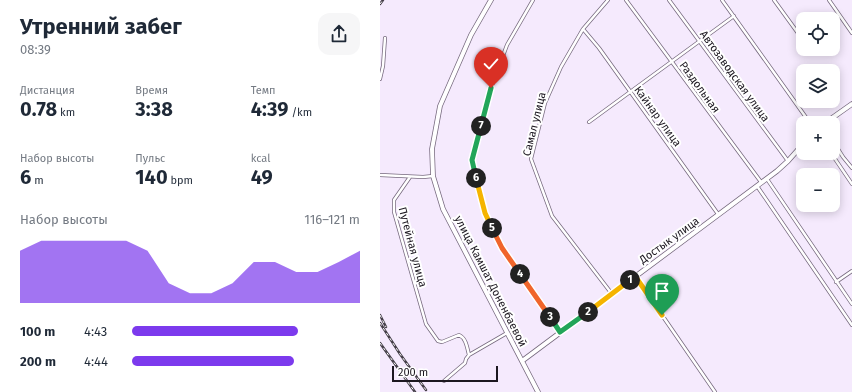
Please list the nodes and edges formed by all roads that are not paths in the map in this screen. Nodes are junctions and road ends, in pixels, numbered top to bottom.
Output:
1 (491, 0) edge
2 (533, 0) edge
3 (608, 0) edge
4 (626, 0) edge
5 (669, 0) edge
6 (722, 0) edge
7 (774, 0) edge
8 (829, 0) edge
9 (734, 16) junction
10 (583, 29) junction
11 (796, 30) edge
12 (852, 33) edge
13 (385, 38) dead end
14 (699, 41) junction
15 (672, 61) junction
16 (380, 79) edge
17 (630, 92) junction
18 (852, 104) edge
19 (805, 116) edge
20 (835, 116) edge
21 (589, 122) dead end
22 (796, 152) edge
23 (840, 152) edge
24 (836, 160) edge
25 (788, 161) junction
26 (852, 168) edge
27 (380, 175) edge
28 (410, 176) junction
29 (432, 176) junction
30 (767, 179) junction
31 (761, 183) junction
32 (852, 184) edge
33 (757, 186) junction
34 (718, 215) junction
35 (852, 271) edge
36 (635, 276) junction
37 (836, 282) junction
38 (612, 294) junction
39 (852, 304) edge
40 (852, 325) edge
41 (507, 332) junction
42 (560, 332) junction
43 (469, 355) junction
44 (522, 361) junction
45 (444, 381) dead end
46 (538, 392) edge
47 (715, 392) edge

1 - 29 street, улица Камшат Доненбаевой
2 - 42 street
3 - 10 street, Самал улица
4 - 15 street, Раздольная
5 - 14 street, Автозаводская улица
6 - 9 street
7 - 11 street
8 - 12 street
9 - 14 street
9 - 19 street
10 - 17 street, Кайнар улица
10 - 38 street, Самал улица
13 - 16 street
14 - 15 street
14 - 25 street, Автозаводская улица
15 - 17 street
15 - 31 street, Раздольная
17 - 21 street
17 - 34 street, Кайнар улица
18 - 20 street
22 - 25 street, Достык улица
23 - 26 street
24 - 32 street
25 - 30 street, Достык улица
27 - 28 street
28 - 29 street
28 - 43 street, Путейная улица
29 - 41 street, улица Камшат Доненбаевой
30 - 31 street, Достык улица
30 - 37 street
31 - 33 street, Достык улица
33 - 34 street, Достык улица
33 - 40 street
34 - 36 street, Достык улица
35 - 37 street
36 - 38 street, Достык улица
36 - 47 street
37 - 39 street
38 - 42 street, Достык улица
41 - 43 street
41 - 44 street, улица Камшат Доненбаевой
42 - 44 street, Достык улица
43 - 45 street
44 - 46 street, улица Камшат Доненбаевой

